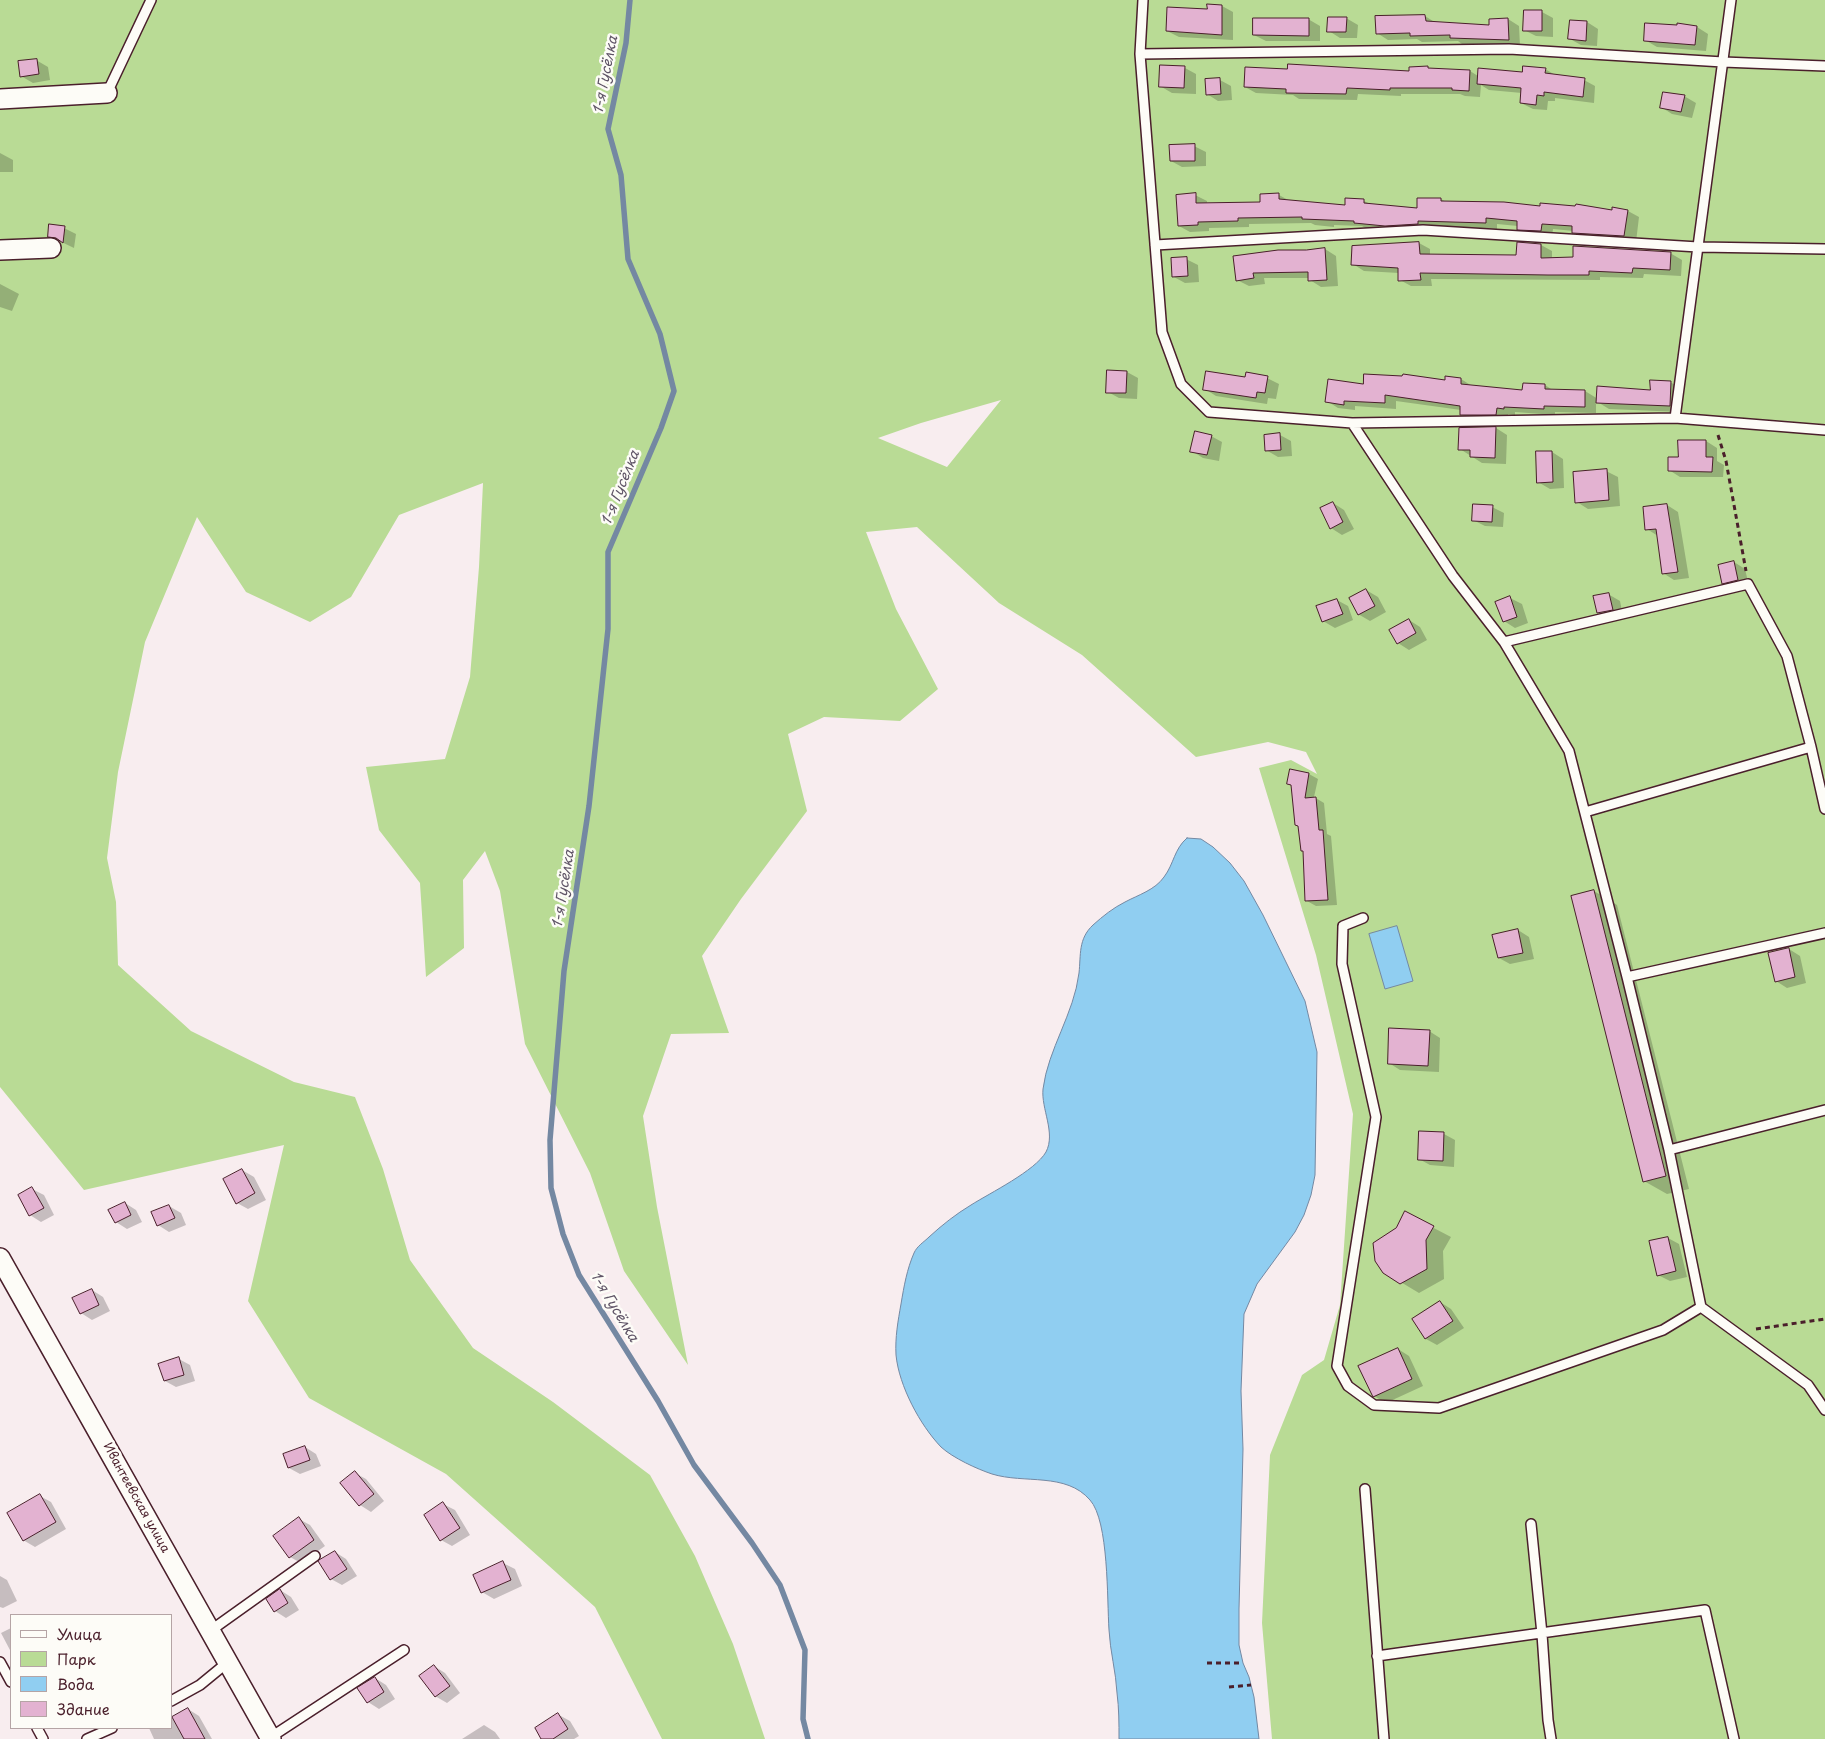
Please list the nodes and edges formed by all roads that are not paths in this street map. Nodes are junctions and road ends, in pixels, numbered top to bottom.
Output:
1 (151, 0) edge
2 (1143, 0) edge
3 (1731, 0) edge
4 (1140, 54) junction
5 (1723, 62) junction
6 (1825, 66) edge
7 (107, 93) joint
8 (0, 98) edge
9 (1155, 245) junction
10 (1698, 247) junction
11 (51, 248) dead end
12 (1825, 249) edge
13 (0, 250) edge
14 (1675, 418) junction
15 (1352, 423) junction
16 (1825, 430) edge
17 (1504, 642) junction
18 (1811, 747) junction
19 (1825, 809) edge
20 (1585, 812) junction
21 (1363, 918) dead end
22 (1825, 933) edge
23 (1627, 977) junction
24 (1825, 1110) edge
25 (1669, 1150) junction
26 (0, 1258) edge
27 (1701, 1307) junction
28 (1825, 1410) edge
29 (1365, 1489) dead end
30 (1531, 1524) dead end
31 (315, 1556) dead end
32 (210, 1631) junction
33 (1542, 1634) junction
34 (404, 1650) dead end
35 (1377, 1656) junction
36 (0, 1662) edge
37 (228, 1662) junction
38 (10, 1680) edge
39 (172, 1700) edge
40 (110, 1729) edge
41 (271, 1738) edge
42 (87, 1739) edge
43 (1384, 1739) edge
44 (1551, 1739) edge
45 (1734, 1739) edge

1 - 7 lane
2 - 4 lane
3 - 5 lane
4 - 5 lane
4 - 9 lane
5 - 6 lane
5 - 10 lane
7 - 8 street
9 - 10 lane
9 - 15 lane
10 - 12 lane
10 - 14 lane
11 - 13 street
14 - 15 lane
14 - 16 lane
15 - 17 lane
17 - 18 lane
17 - 20 lane
18 - 19 lane
18 - 20 lane
20 - 23 lane
21 - 27 lane
22 - 23 lane
23 - 25 lane
24 - 25 lane
25 - 27 lane
26 - 32 street, Ивантеевская улица
27 - 28 lane
29 - 35 lane
30 - 33 lane
31 - 32 lane
32 - 37 street, Ивантеевская улица
33 - 35 lane
33 - 44 lane
33 - 45 lane
34 - 41 lane
35 - 43 lane
36 - 38 lane
37 - 39 lane
37 - 41 street, Ивантеевская улица
40 - 42 lane

